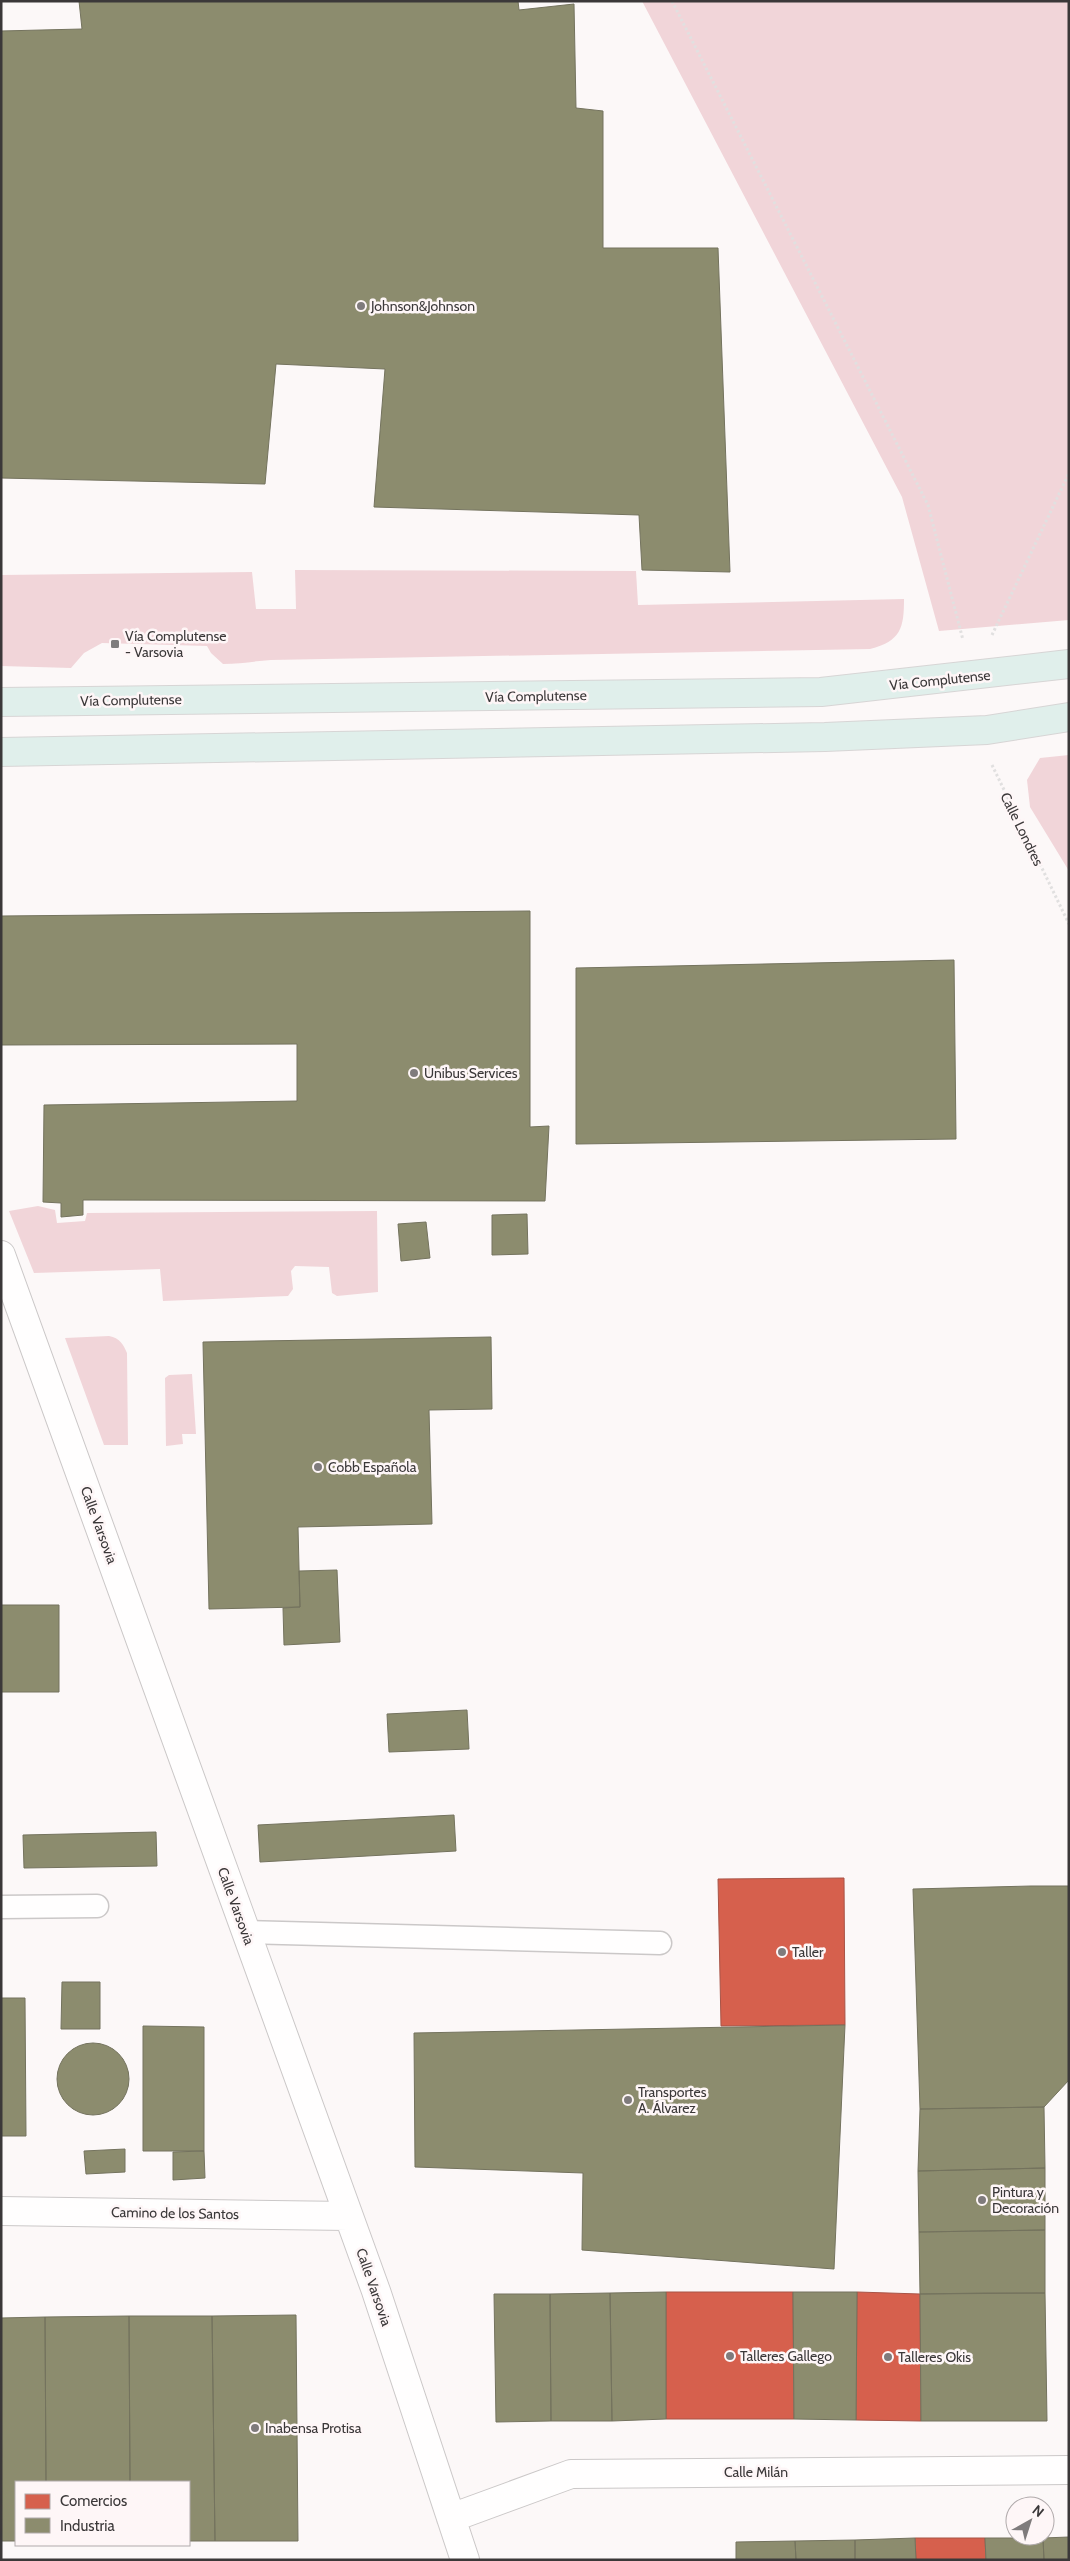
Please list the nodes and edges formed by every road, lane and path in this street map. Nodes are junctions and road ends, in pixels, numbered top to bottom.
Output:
1 (672, 1) edge
2 (1069, 473) edge
3 (1069, 664) edge
4 (973, 677) junction
5 (1, 702) edge
6 (1069, 717) edge
7 (987, 730) junction
8 (1, 752) edge
9 (1069, 924) edge
10 (1, 1255) edge
11 (97, 1906) dead end
12 (1, 1907) edge
13 (245, 1932) junction
14 (660, 1943) dead end
15 (1, 2210) edge
16 (348, 2216) junction
17 (1069, 2470) edge
18 (451, 2518) junction
19 (465, 2560) edge

1 - 4 path
2 - 4 path
3 - 4 main road, Vía Complutense
4 - 5 main road, Vía Complutense
6 - 7 main road
7 - 8 main road
7 - 9 path, Calle Londres
10 - 13 street, Calle Varsovia
11 - 12 lane
13 - 14 lane
13 - 16 street, Calle Varsovia
15 - 16 street, Camino de los Santos
16 - 18 street, Calle Varsovia
17 - 18 street, Calle Milán
18 - 19 street, Calle Varsovia

